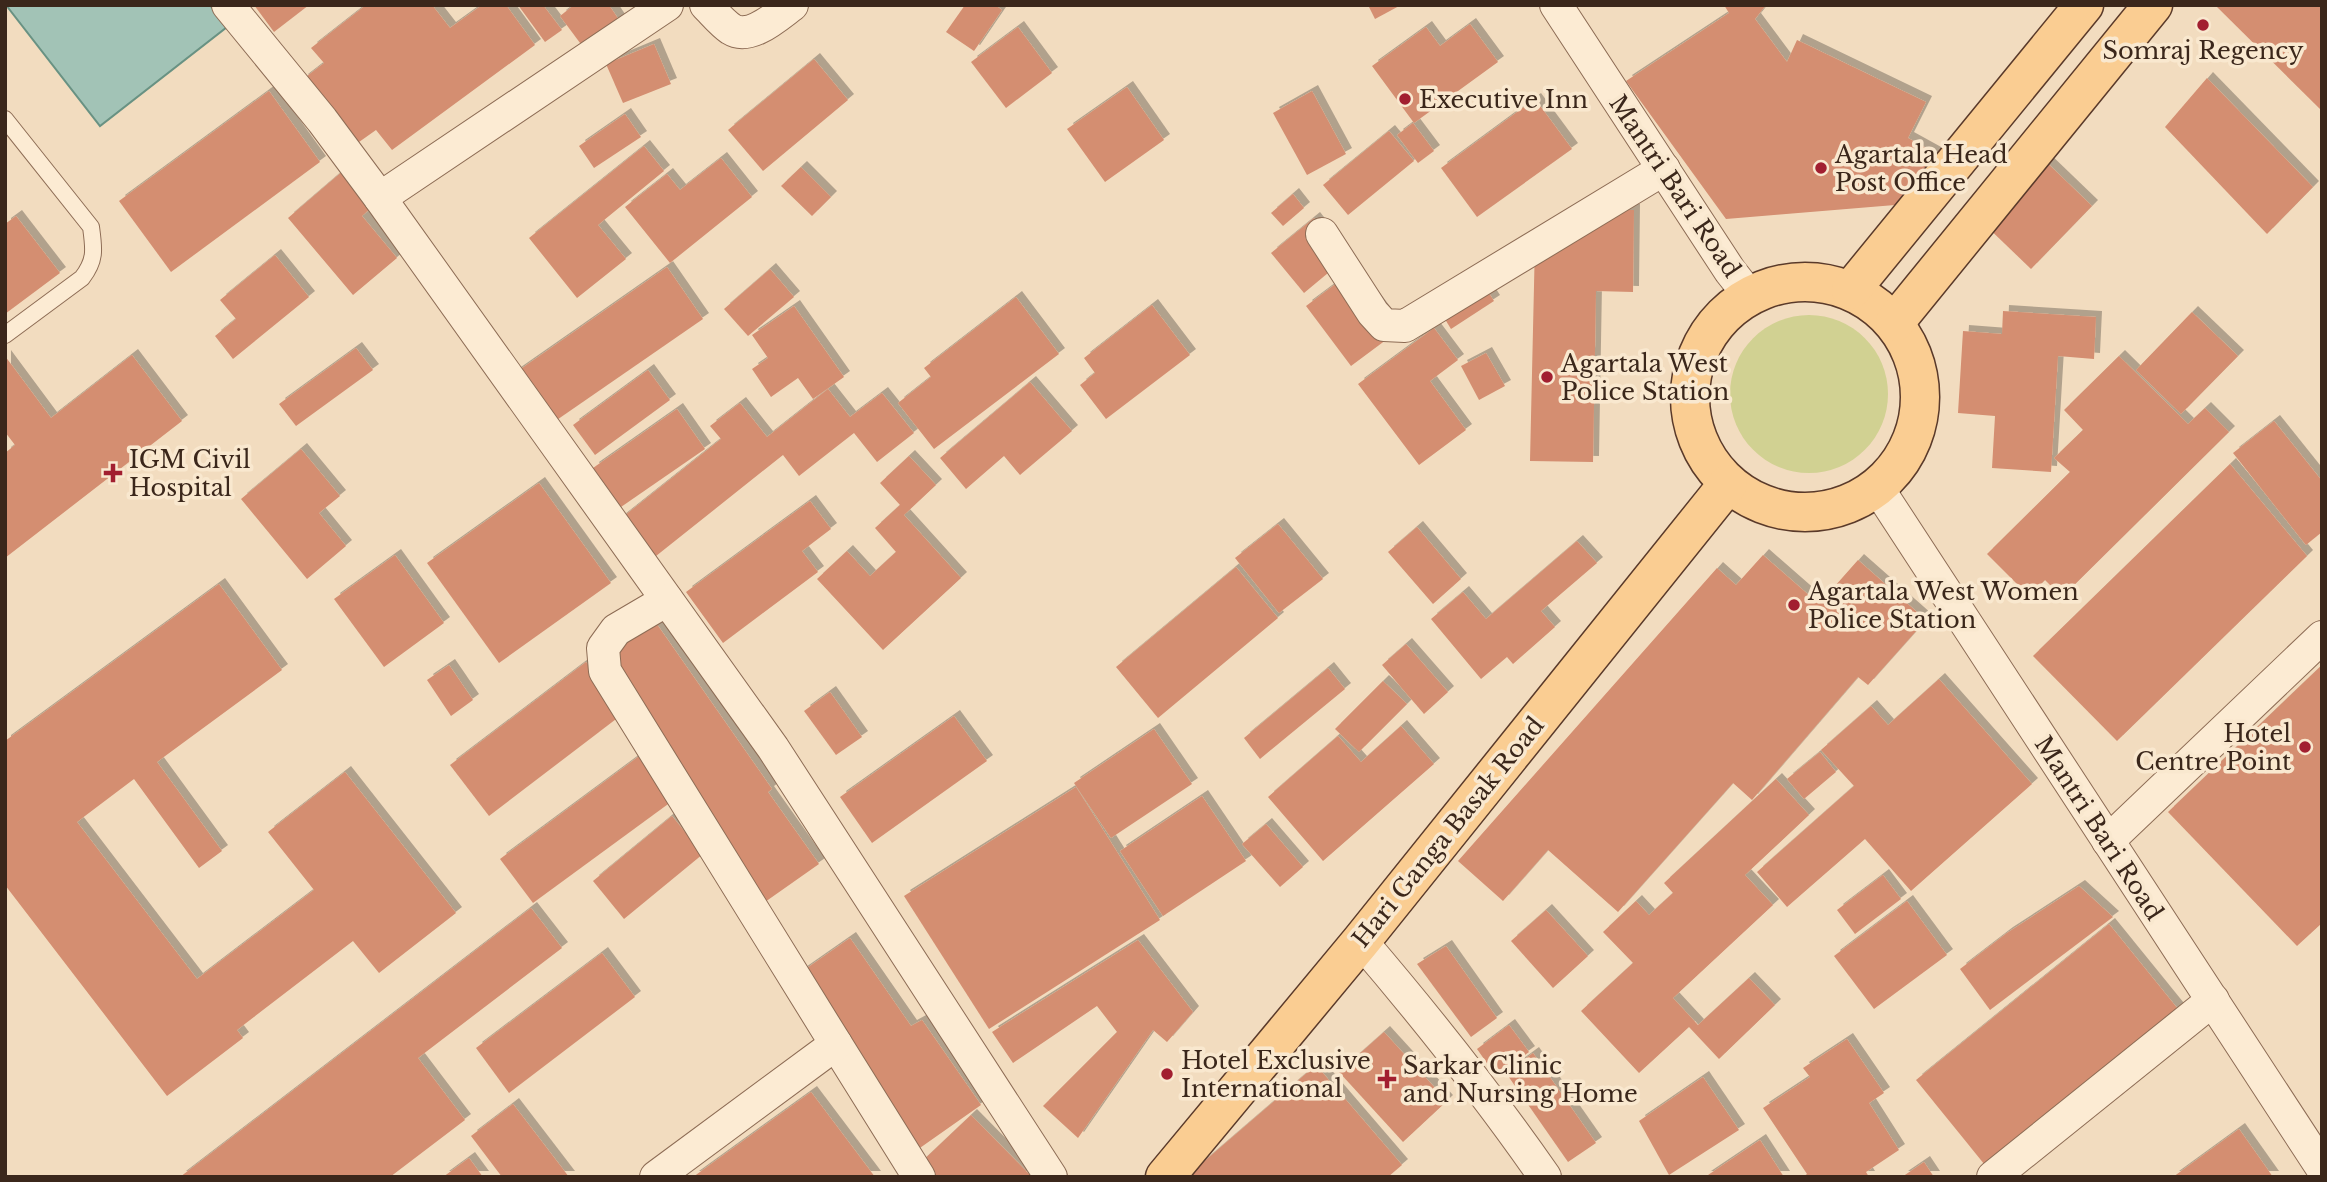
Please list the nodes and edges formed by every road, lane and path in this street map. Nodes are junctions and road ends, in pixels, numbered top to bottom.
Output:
1 (228, 5) edge
2 (667, 5) edge
3 (706, 5) edge
4 (792, 5) edge
5 (1556, 5) edge
6 (2084, 5) edge
7 (2152, 5) edge
8 (5, 119) edge
9 (1664, 169) junction
10 (380, 198) junction
11 (1322, 234) dead end
12 (1851, 290) junction
13 (1749, 295) junction
14 (1895, 322) junction
15 (5, 335) edge
16 (1728, 484) junction
17 (1877, 487) junction
18 (667, 600) junction
19 (2322, 636) edge
20 (2108, 841) junction
21 (1361, 941) junction
22 (2213, 1000) junction
23 (836, 1044) junction
24 (2322, 1168) edge
25 (656, 1177) edge
26 (919, 1177) edge
27 (1051, 1177) edge
28 (1165, 1177) edge
29 (1545, 1177) edge
30 (1993, 1177) edge

1 - 10 street
2 - 10 street
3 - 4 street
5 - 9 street, Mantri Bari Road
6 - 12 main road
7 - 14 main road
8 - 15 lane
9 - 11 street
9 - 13 street, Mantri Bari Road
10 - 18 street
12 - 13 main road
12 - 14 main road
13 - 16 main road
14 - 17 main road
16 - 17 main road
16 - 21 main road, Hari Ganga Basak Road
17 - 20 street, Mantri Bari Road
18 - 23 street
18 - 27 street
19 - 20 street
20 - 22 street, Mantri Bari Road
21 - 28 main road, Hari Ganga Basak Road
21 - 29 street
22 - 24 street, Mantri Bari Road
22 - 30 street
23 - 25 street
23 - 26 street

